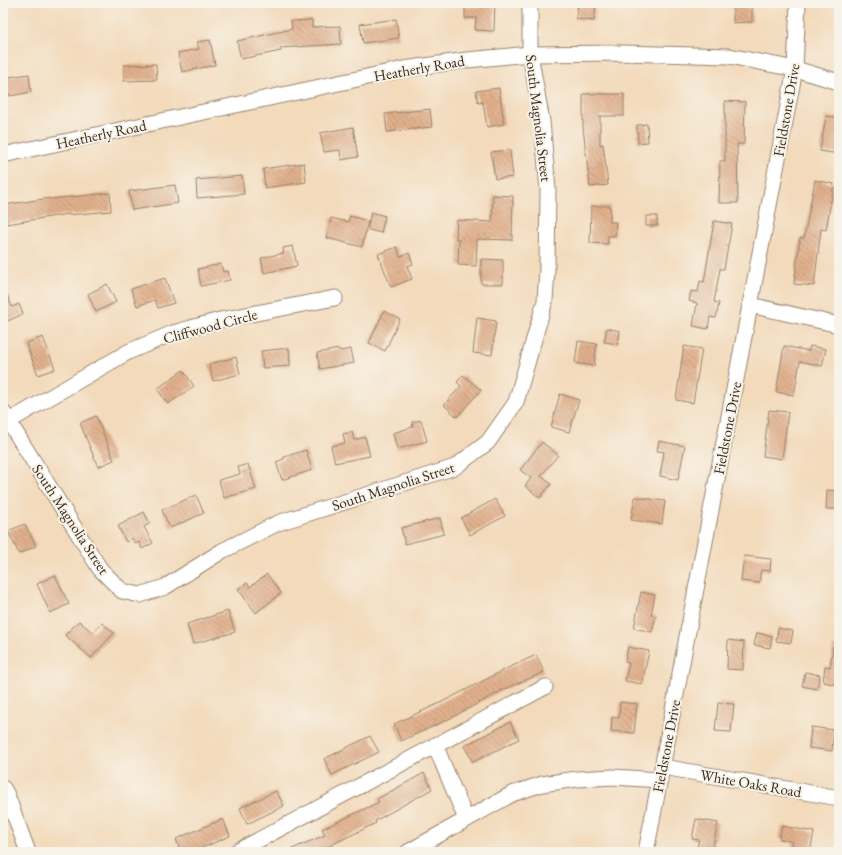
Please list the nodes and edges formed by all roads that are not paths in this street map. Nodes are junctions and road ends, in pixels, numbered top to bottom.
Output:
1 (530, 3) edge
2 (798, 3) edge
3 (530, 54) junction
4 (795, 69) junction
5 (839, 82) edge
6 (3, 155) edge
7 (335, 298) dead end
8 (750, 306) junction
9 (839, 325) edge
10 (6, 416) edge
11 (545, 687) dead end
12 (435, 745) junction
13 (661, 774) junction
14 (3, 788) edge
15 (839, 798) edge
16 (466, 819) junction
17 (28, 852) edge
18 (236, 852) edge
19 (408, 852) edge
20 (646, 852) edge

1 - 3 street, South Magnolia Street
2 - 4 street, Fieldstone Drive
3 - 4 street, Heatherly Road
3 - 6 street, Heatherly Road
3 - 10 street, South Magnolia Street
4 - 5 street, Heatherly Road
4 - 8 street, Fieldstone Drive
7 - 10 street, Cliffwood Circle
8 - 9 street
8 - 13 street, Fieldstone Drive
11 - 12 street
12 - 16 street
12 - 18 street
13 - 15 street, White Oaks Road
13 - 16 street, White Oaks Road
13 - 20 street, Fieldstone Drive
14 - 17 street
16 - 19 street, White Oaks Road

